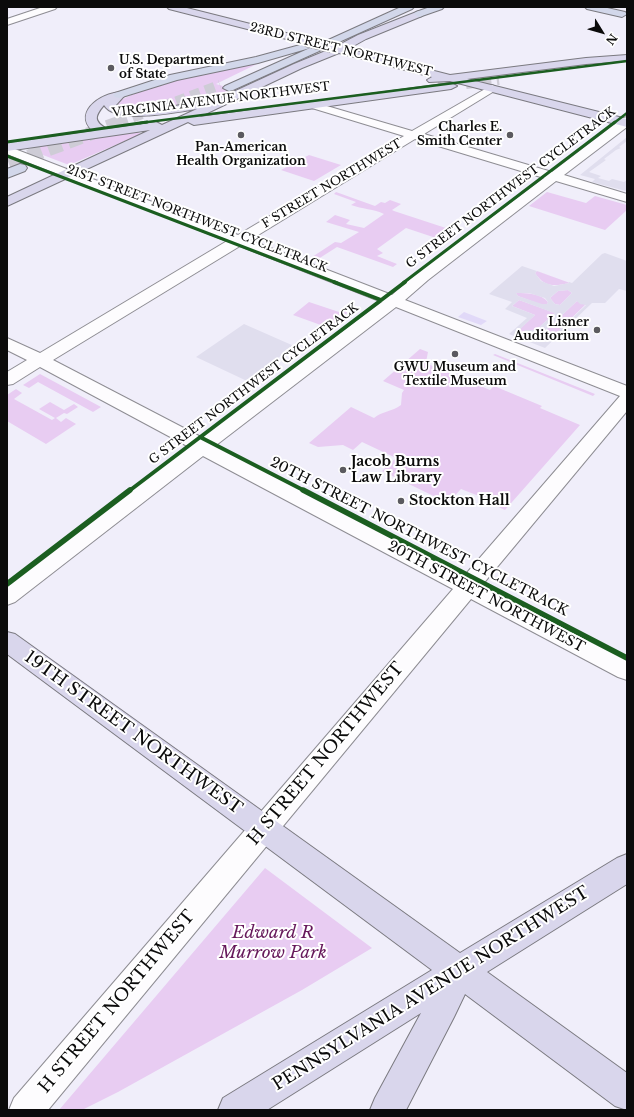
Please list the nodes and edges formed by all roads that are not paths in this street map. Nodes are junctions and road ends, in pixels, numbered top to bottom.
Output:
1 (52, 7) edge
2 (172, 7) edge
3 (392, 7) edge
4 (400, 7) edge
5 (409, 7) edge
6 (439, 7) edge
7 (590, 7) edge
8 (598, 7) edge
9 (421, 10) edge
10 (624, 12) edge
11 (10, 19) edge
12 (370, 22) junction
13 (309, 43) junction
14 (334, 48) junction
15 (626, 62) edge
16 (493, 81) junction
17 (452, 82) junction
18 (438, 83) tunnel mouth
19 (228, 92) junction
20 (120, 95) junction
21 (283, 101) junction
22 (255, 105) junction
23 (316, 106) junction
24 (294, 108) junction
25 (198, 112) junction
26 (626, 122) edge
27 (175, 123) junction
28 (99, 130) junction
29 (414, 135) junction
30 (7, 138) edge
31 (7, 148) edge
32 (68, 173) junction
33 (553, 176) junction
34 (627, 198) edge
35 (7, 202) edge
36 (240, 240) junction
37 (394, 301) junction
38 (7, 343) edge
39 (40, 360) junction
40 (7, 380) edge
41 (627, 392) edge
42 (627, 399) edge
43 (202, 446) junction
44 (469, 587) junction
45 (7, 596) edge
46 (7, 641) edge
47 (627, 670) edge
48 (264, 828) junction
49 (627, 868) edge
50 (460, 971) junction
51 (627, 1094) edge
52 (26, 1110) edge
53 (235, 1110) edge
54 (387, 1110) edge

1 - 11 street
2 - 13 main road, 23RD STREET NORTHWEST
3 - 12 highway
4 - 12 highway
5 - 12 highway
6 - 9 highway
7 - 10 highway
8 - 10 highway
9 - 12 highway
9 - 14 main road
12 - 13 highway
12 - 19 highway
13 - 14 main road, 23RD STREET NORTHWEST, bridge
13 - 19 highway
13 - 20 highway
14 - 17 main road, 23RD STREET NORTHWEST
14 - 19 main road
15 - 16 main road
15 - 16 main road
16 - 17 main road, 23RD STREET NORTHWEST
16 - 17 main road
16 - 23 main road
16 - 26 main road, 23RD STREET NORTHWEST
16 - 29 street, F STREET NORTHWEST
17 - 21 main road
17 - 24 main road, VIRGINIA AVENUE NORTHWEST
18 - 21 main road, VIRGINIA AVENUE NORTHWEST
19 - 20 main road
19 - 22 main road
19 - 25 main road
20 - 28 main road
21 - 22 main road, VIRGINIA AVENUE NORTHWEST
22 - 25 main road, VIRGINIA AVENUE NORTHWEST
23 - 24 main road
23 - 29 street
24 - 27 main road, VIRGINIA AVENUE NORTHWEST
25 - 27 main road
25 - 28 main road, VIRGINIA AVENUE NORTHWEST
26 - 33 street
27 - 28 main road, VIRGINIA AVENUE NORTHWEST
27 - 32 main road
28 - 30 main road, VIRGINIA AVENUE NORTHWEST
28 - 31 main road, VIRGINIA AVENUE NORTHWEST
29 - 33 street
29 - 36 street, F STREET NORTHWEST
31 - 32 street
32 - 35 main road
32 - 36 street
33 - 34 street
33 - 37 street
36 - 37 street
36 - 39 street, F STREET NORTHWEST
37 - 41 street
37 - 43 street
38 - 39 street, 20TH STREET NORTHWEST
39 - 40 street, F STREET NORTHWEST
39 - 43 street, 20TH STREET NORTHWEST
42 - 44 street, H STREET NORTHWEST
43 - 44 street, 20TH STREET NORTHWEST
43 - 45 street
44 - 47 street, 20TH STREET NORTHWEST
44 - 48 street, H STREET NORTHWEST
46 - 48 main road, 19TH STREET NORTHWEST
48 - 50 main road, 19TH STREET NORTHWEST
48 - 52 street, H STREET NORTHWEST
49 - 50 main road, PENNSYLVANIA AVENUE NORTHWEST
50 - 51 main road, 19TH STREET NORTHWEST
50 - 53 main road, PENNSYLVANIA AVENUE NORTHWEST
50 - 54 main road

